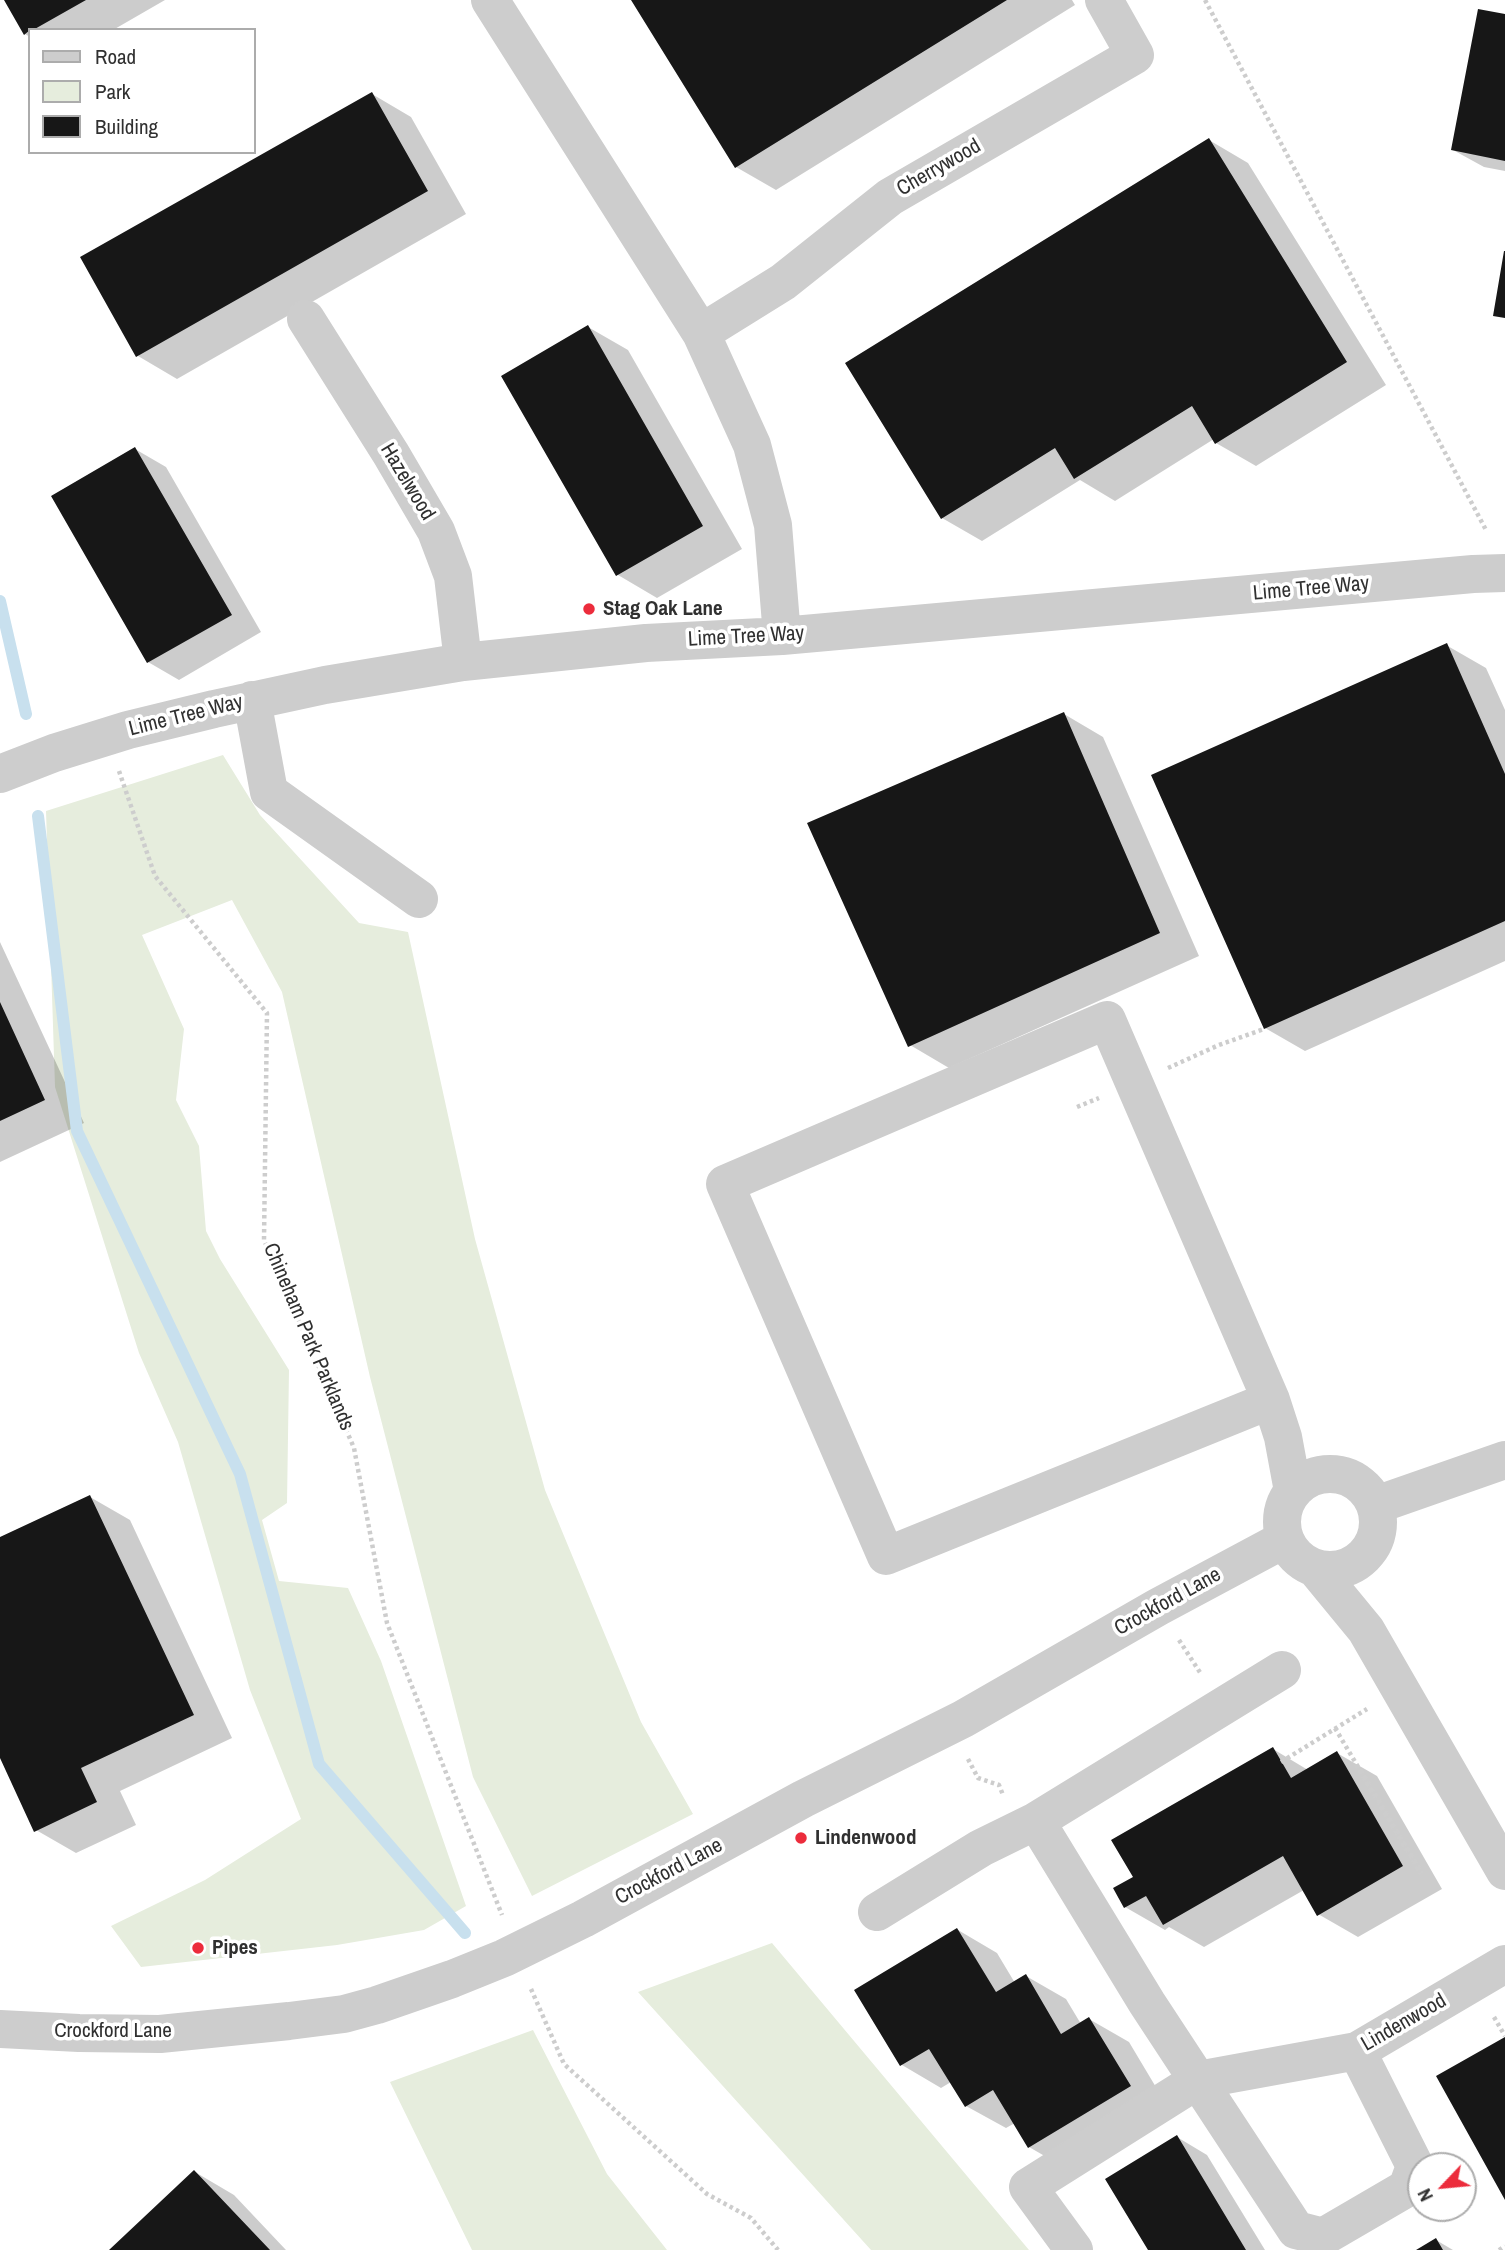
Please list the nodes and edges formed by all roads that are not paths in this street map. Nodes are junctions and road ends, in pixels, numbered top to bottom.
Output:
1 (490, 0) edge
2 (1104, 0) edge
3 (306, 319) dead end
4 (701, 333) junction
5 (1505, 573) edge
6 (782, 636) junction
7 (463, 662) junction
8 (252, 700) junction
9 (0, 775) edge
10 (419, 899) dead end
11 (1271, 1400) junction
12 (1505, 1460) edge
13 (1308, 1483) junction
14 (1376, 1505) junction
15 (1286, 1539) junction
16 (1364, 1556) junction
17 (1315, 1568) junction
18 (1366, 1630) junction
19 (1282, 1670) dead end
20 (1026, 1825) junction
21 (1505, 1871) edge
22 (877, 1912) dead end
23 (1505, 1964) edge
24 (0, 2029) edge
25 (1357, 2052) junction
26 (1198, 2080) junction
27 (1074, 2250) edge

1 - 4 street
2 - 4 street, Cherrywood
3 - 7 street, Hazelwood
4 - 6 street
5 - 6 street, Lime Tree Way
6 - 7 street, Lime Tree Way
7 - 8 street, Lime Tree Way
8 - 9 street, Lime Tree Way
8 - 10 street
11 - 11 street
11 - 13 street
12 - 14 street
13 - 14 street
13 - 15 street
14 - 16 street
15 - 17 street
15 - 24 street, Crockford Lane
16 - 17 street
16 - 18 street
17 - 18 street
18 - 21 street
19 - 20 street
20 - 22 street
20 - 26 street
23 - 25 street, Lindenwood
25 - 26 street, Lindenwood
25 - 26 street
26 - 27 street, Lindenwood

